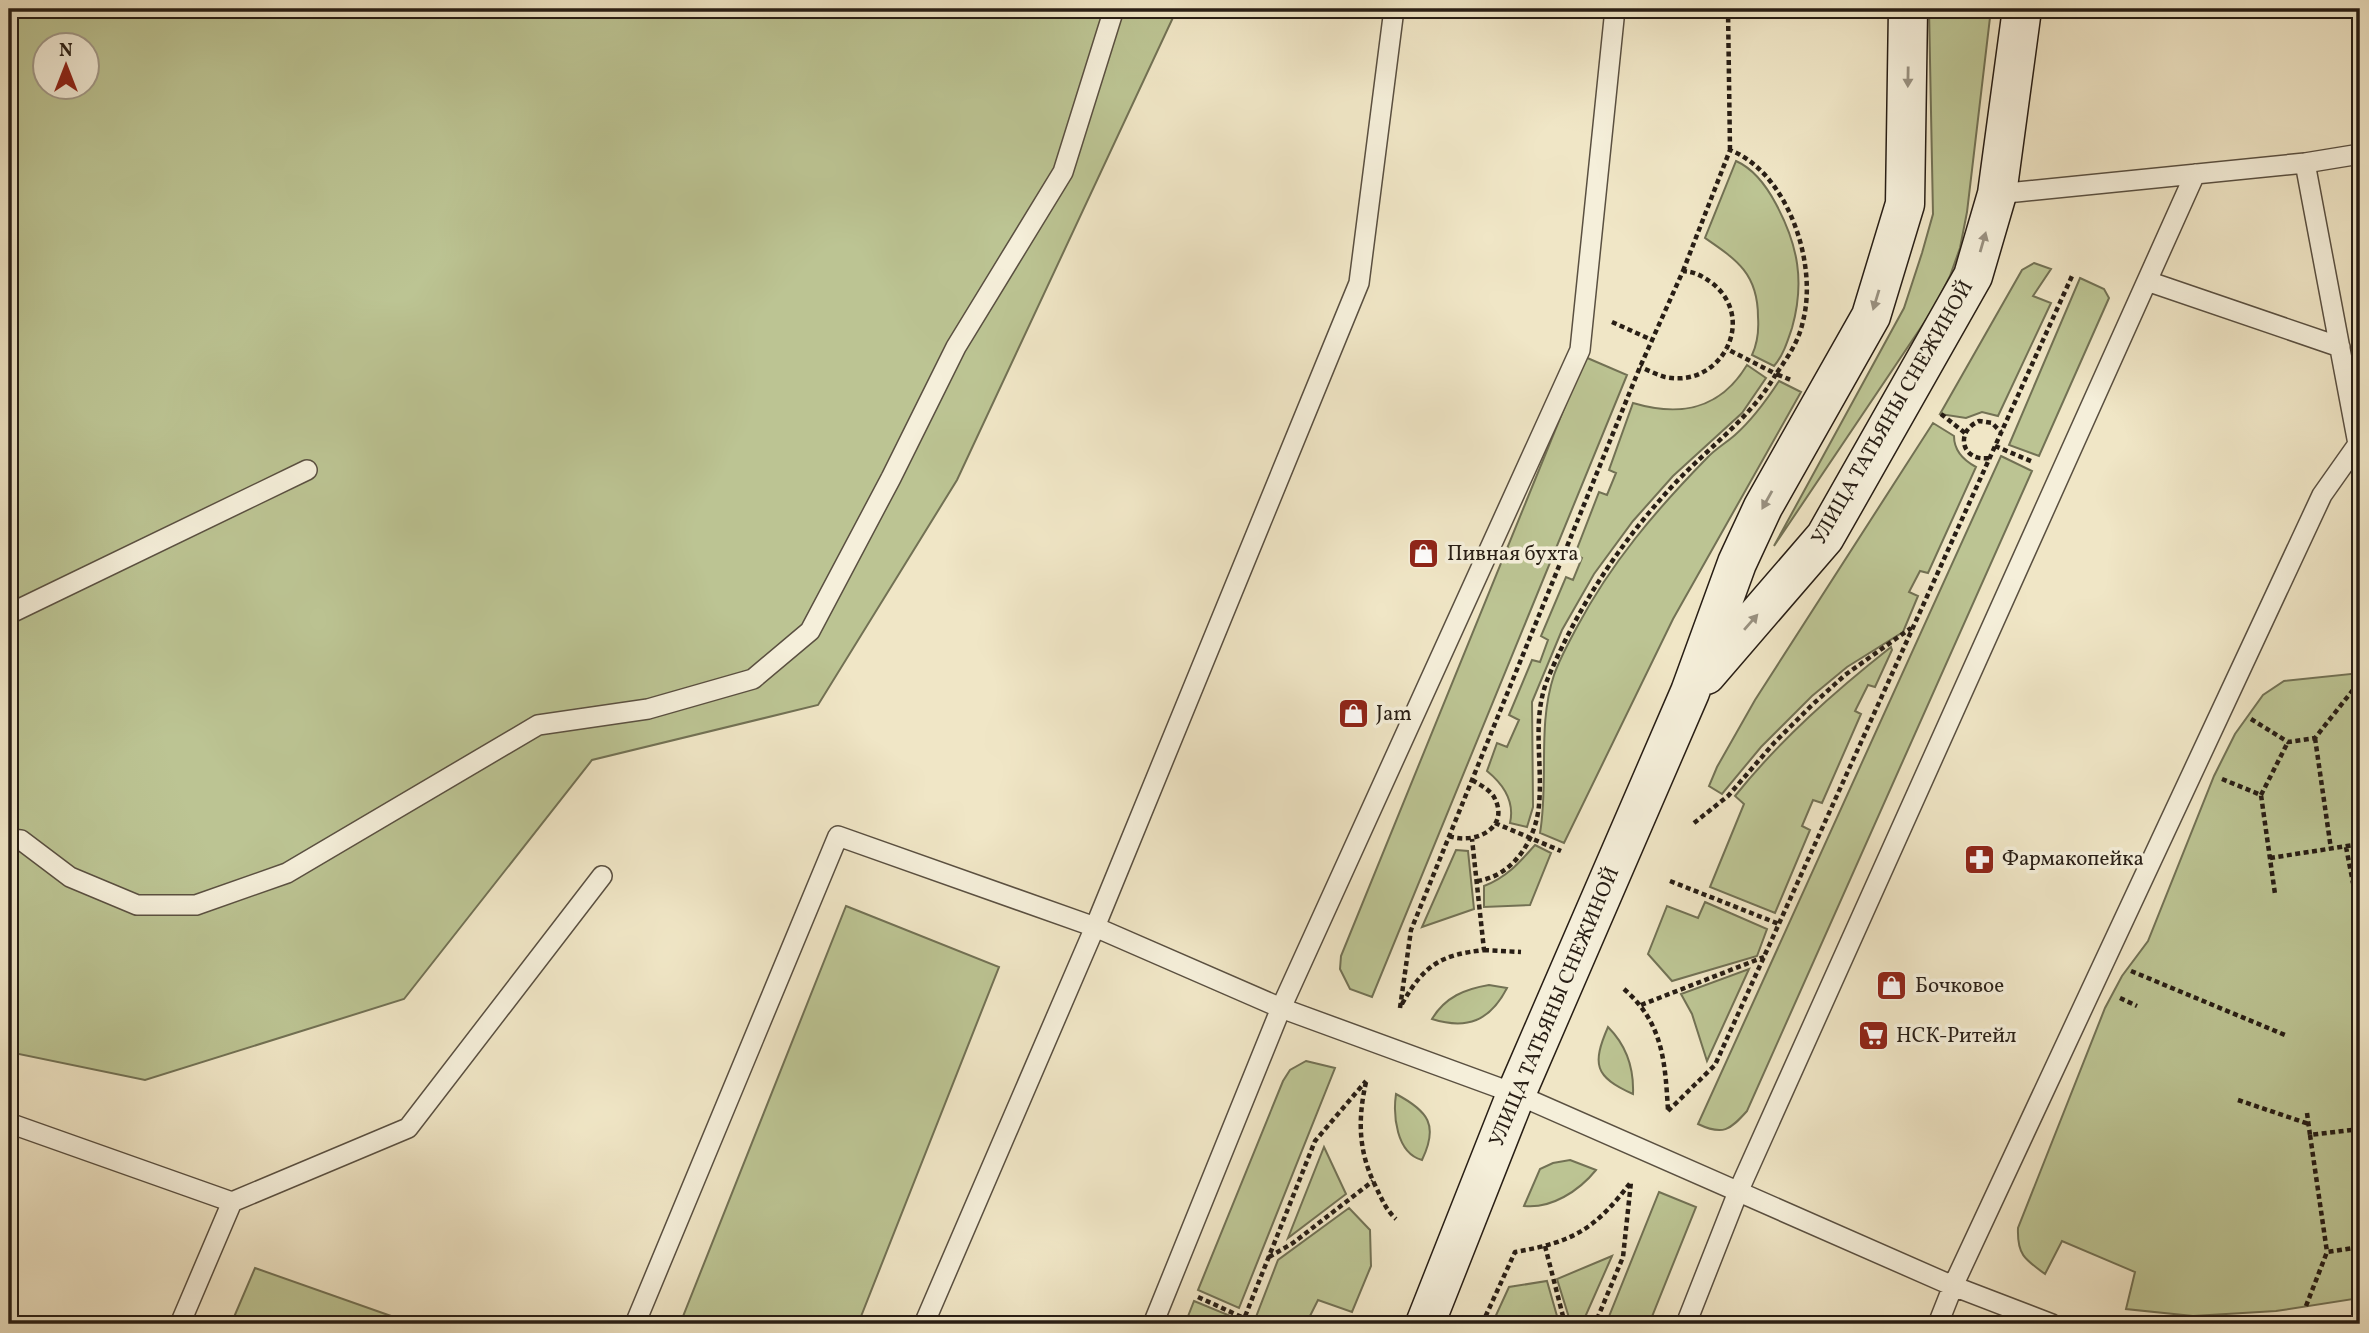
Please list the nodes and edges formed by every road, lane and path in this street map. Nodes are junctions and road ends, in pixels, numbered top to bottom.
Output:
1 (1114, 9) edge
2 (1394, 9) edge
3 (1615, 9) edge
4 (1728, 9) edge
5 (1908, 9) edge
6 (2022, 9) edge
7 (1730, 150) junction
8 (2360, 154) edge
9 (2305, 163) junction
10 (2195, 174) junction
11 (1997, 194) junction
12 (1683, 271) junction
13 (2072, 276) dead end
14 (2147, 281) junction
15 (1602, 317) dead end
16 (1652, 340) junction
17 (2340, 347) junction
18 (1727, 349) junction
19 (1640, 367) junction
20 (1776, 374) junction
21 (1940, 414) dead end
22 (1965, 433) junction
23 (2001, 433) junction
24 (1995, 446) junction
25 (2360, 449) edge
26 (1990, 457) junction
27 (2036, 463) dead end
28 (307, 470) dead end
29 (9, 614) edge
30 (1913, 626) junction
31 (2360, 681) edge
32 (1690, 692) junction
33 (2247, 717) dead end
34 (2315, 738) junction
35 (2288, 742) junction
36 (2214, 776) dead end
37 (1472, 780) junction
38 (2261, 795) junction
39 (1495, 823) junction
40 (1694, 823) dead end
41 (1449, 836) junction
42 (1531, 836) junction
43 (9, 839) edge
44 (1472, 839) junction
45 (2360, 844) edge
46 (2346, 847) junction
47 (2331, 849) junction
48 (1561, 851) dead end
49 (2270, 858) junction
50 (602, 876) dead end
51 (1477, 881) junction
52 (1670, 881) dead end
53 (2353, 883) dead end
54 (2275, 894) dead end
55 (1779, 924) junction
56 (1095, 928) junction
57 (1484, 950) junction
58 (1521, 952) dead end
59 (1765, 957) junction
60 (2127, 970) dead end
61 (1624, 989) dead end
62 (2113, 994) dead end
63 (1641, 1005) junction
64 (2137, 1006) dead end
65 (1281, 1007) junction
66 (2285, 1035) dead end
67 (1516, 1094) junction
68 (2238, 1100) dead end
69 (2307, 1113) dead end
70 (9, 1123) edge
71 (2309, 1124) junction
72 (2360, 1129) edge
73 (2310, 1135) junction
74 (1373, 1181) junction
75 (1738, 1192) junction
76 (232, 1202) junction
77 (1396, 1219) dead end
78 (1545, 1246) junction
79 (2360, 1247) edge
80 (2327, 1252) junction
81 (1268, 1258) junction
82 (1954, 1286) junction
83 (1196, 1296) dead end
84 (2306, 1306) dead end
85 (1243, 1321) edge
86 (180, 1324) edge
87 (635, 1324) edge
88 (924, 1324) edge
89 (1153, 1324) edge
90 (1257, 1324) edge
91 (1425, 1324) edge
92 (1482, 1324) edge
93 (1565, 1324) edge
94 (1595, 1324) edge
95 (1686, 1324) edge
96 (1938, 1324) edge
97 (2052, 1324) edge

1 - 43 lane
2 - 56 lane
3 - 65 lane
4 - 7 path
5 -> 32 street, УЛИЦА ТАТЬЯНЫ СНЕЖИНОЙ
6 - 11 street, УЛИЦА ТАТЬЯНЫ СНЕЖИНОЙ
7 - 12 path
7 - 20 path
8 - 9 lane
9 - 10 lane
9 - 17 lane
10 - 11 lane
10 - 14 lane
32 -> 11 street, УЛИЦА ТАТЬЯНЫ СНЕЖИНОЙ
12 - 16 path
12 - 18 path
13 - 23 path
14 - 17 lane
14 - 75 lane
15 - 16 path
16 - 19 path
17 - 25 lane
18 - 19 path
18 - 20 path
19 - 37 path
20 - 42 path
21 - 22 path
22 - 23 path
22 - 26 path
23 - 24 path
24 - 26 path
24 - 27 path
25 - 82 lane
26 - 30 path
28 - 29 lane
30 - 40 path
30 - 55 path
31 - 34 path
32 - 67 street, УЛИЦА ТАТЬЯНЫ СНЕЖИНОЙ
33 - 35 path
34 - 35 path
34 - 47 path
35 - 38 path
36 - 38 path
37 - 39 path
37 - 41 path
38 - 49 path
39 - 42 path
39 - 44 path
41 - 44 path
41 - 57 path
42 - 48 path
42 - 51 path
44 - 51 path
45 - 46 path
46 - 47 path
46 - 53 path
47 - 49 path
49 - 54 path
50 - 76 lane
51 - 57 path
52 - 55 path
55 - 59 path
56 - 65 lane
56 - 87 lane
56 - 88 lane
57 - 58 path
59 - 63 path
59 - 63 path
60 - 66 path
61 - 63 path
62 - 64 path
65 - 67 lane
65 - 89 lane
67 - 75 lane
67 - 91 street, УЛИЦА ТАТЬЯНЫ СНЕЖИНОЙ
68 - 71 path
69 - 71 path
70 - 76 lane
71 - 73 path
72 - 73 path
73 - 80 path
74 - 77 path
74 - 81 path
74 - 81 path
75 - 82 lane
75 - 95 lane
76 - 86 lane
78 - 92 path
78 - 93 path
78 - 94 path
79 - 80 path
80 - 84 path
81 - 85 path
82 - 96 lane
82 - 97 lane
83 - 85 path
85 - 90 path

